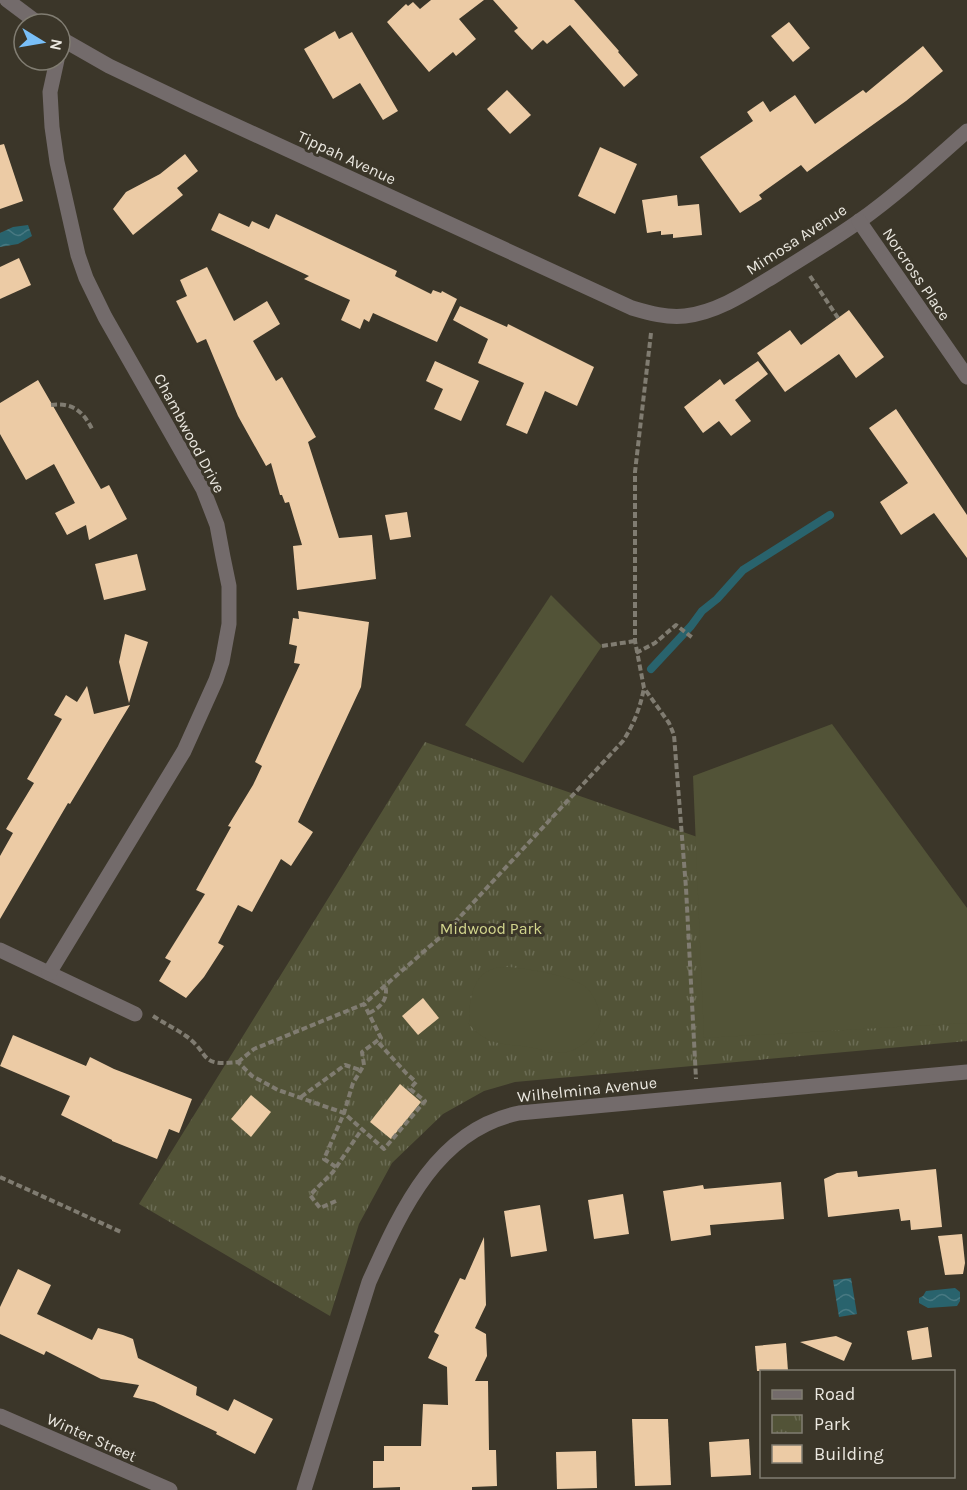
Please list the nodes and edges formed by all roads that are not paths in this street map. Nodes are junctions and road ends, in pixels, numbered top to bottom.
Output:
1 (7, 0) edge
2 (23, 12) edge
3 (72, 48) edge
4 (54, 72) edge
5 (967, 131) edge
6 (859, 221) junction
7 (621, 303) joint
8 (967, 376) edge
9 (0, 950) edge
10 (49, 973) junction
11 (135, 1014) road end
12 (967, 1072) edge
13 (0, 1416) edge
14 (170, 1490) edge
15 (304, 1490) edge

1 - 2 street
3 - 7 street, Tippah Avenue
4 - 10 street, Chambwood Drive
5 - 6 street, Mimosa Avenue
6 - 7 street, Mimosa Avenue
6 - 8 street, Norcross Place
9 - 10 street
10 - 11 street
12 - 15 street, Wilhelmina Avenue
13 - 14 street, Winter Street

